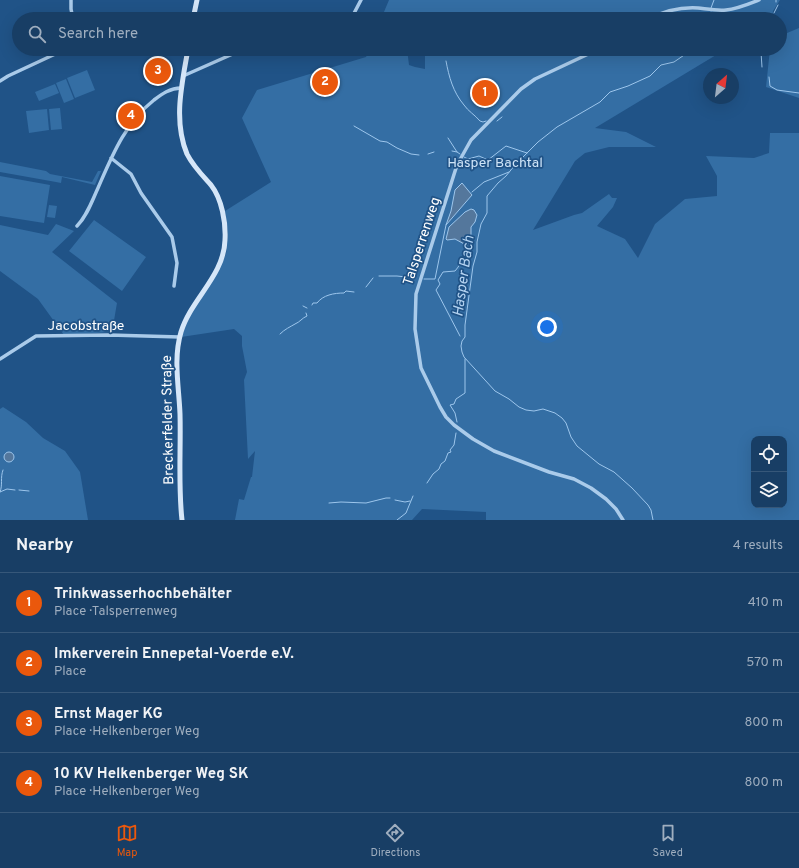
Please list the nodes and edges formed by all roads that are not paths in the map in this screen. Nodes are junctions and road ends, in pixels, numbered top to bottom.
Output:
1 (70, 0) edge
2 (197, 0) edge
3 (361, 0) edge
4 (759, 0) edge
5 (72, 12) edge
6 (194, 12) edge
7 (355, 12) edge
8 (664, 12) edge
9 (51, 56) edge
10 (187, 56) edge
11 (228, 56) edge
12 (584, 56) edge
13 (183, 76) junction
14 (0, 81) edge
15 (181, 88) junction
16 (111, 158) junction
17 (78, 226) dead end
18 (174, 286) dead end
19 (180, 337) junction
20 (0, 359) edge
21 (182, 520) edge
22 (623, 520) edge

1 - 5 street
2 - 6 main road
3 - 7 street
4 - 8 street
9 - 14 street
10 - 13 main road, Breckerfelder Straße
11 - 13 street
12 - 22 street, Talsperrenweg
13 - 15 main road, Breckerfelder Straße
15 - 16 street
15 - 19 main road, Breckerfelder Straße
16 - 17 street
16 - 18 street
19 - 20 street, Jacobstraße
19 - 21 main road, Breckerfelder Straße

